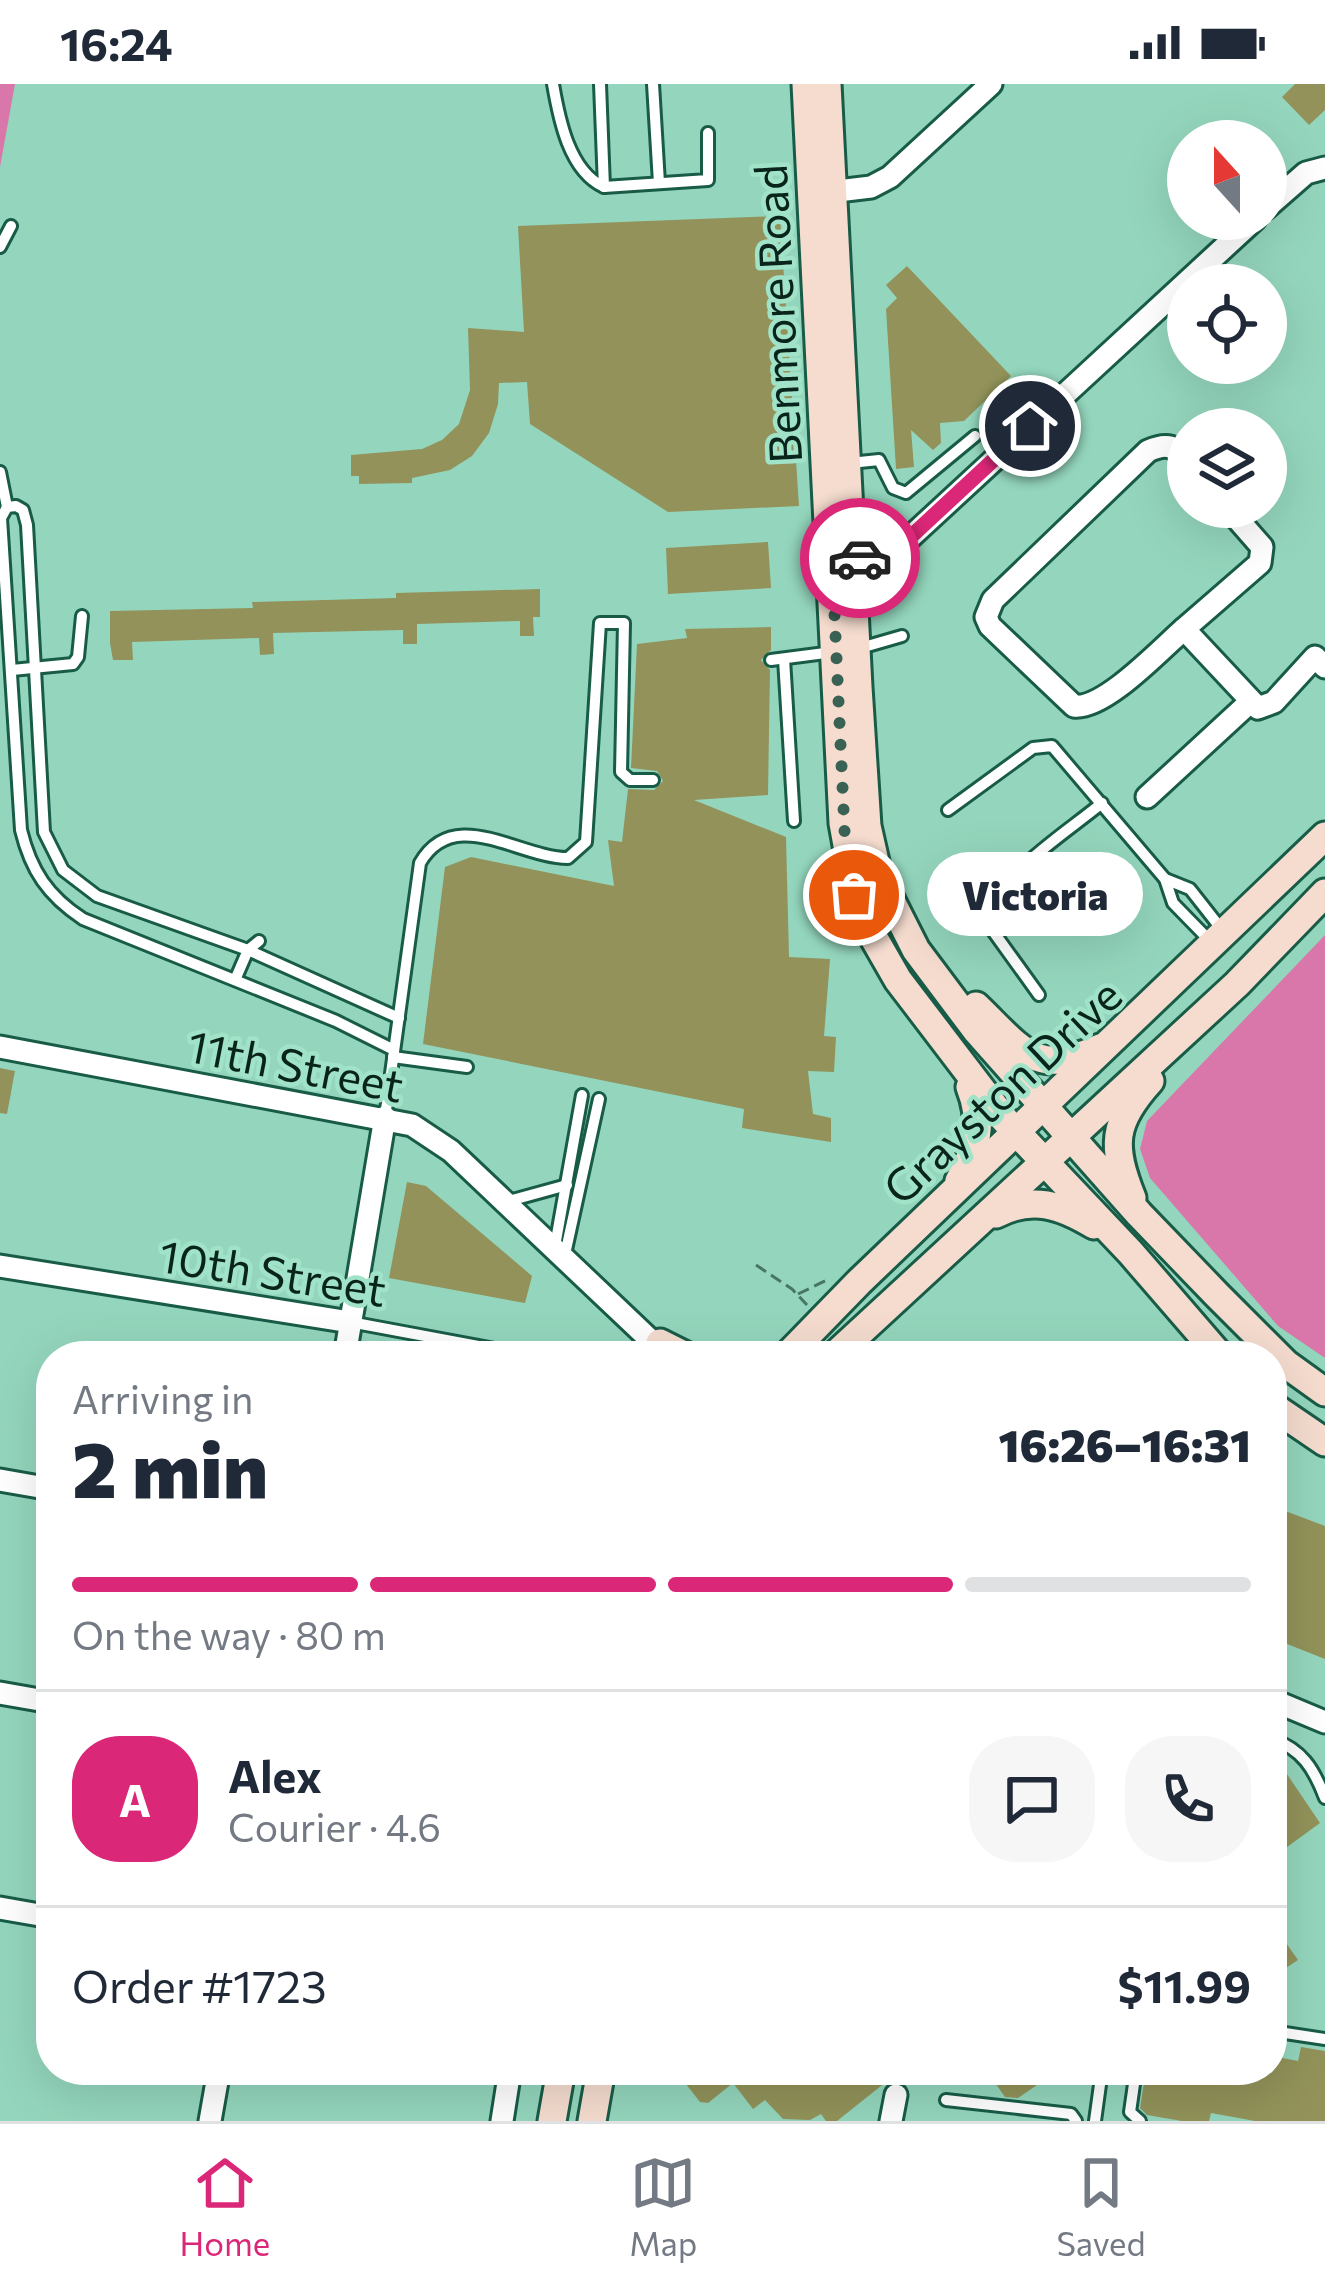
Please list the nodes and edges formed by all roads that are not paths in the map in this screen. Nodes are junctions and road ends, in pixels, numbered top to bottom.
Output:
1 (554, 84) edge
2 (600, 84) edge
3 (652, 84) edge
4 (806, 84) edge
5 (827, 84) edge
6 (991, 84) edge
7 (708, 134) dead end
8 (1323, 168) edge
9 (658, 182) junction
10 (604, 187) junction
11 (1287, 189) edge
12 (822, 193) junction
13 (11, 226) dead end
14 (1232, 240) edge
15 (0, 247) edge
16 (975, 436) dead end
17 (1167, 447) edge
18 (846, 464) junction
19 (0, 472) edge
20 (915, 489) junction
21 (2, 514) edge
22 (934, 515) junction
23 (1245, 528) edge
24 (2, 532) edge
25 (842, 560) junction
26 (82, 616) dead end
27 (1184, 629) junction
28 (902, 636) dead end
29 (846, 650) junction
30 (1322, 656) edge
31 (36, 669) junction
32 (12, 670) junction
33 (1250, 703) junction
34 (653, 780) dead end
35 (1147, 797) dead end
36 (1102, 803) junction
37 (948, 810) dead end
38 (794, 821) dead end
39 (1325, 836) edge
40 (51, 852) junction
41 (28, 857) junction
42 (1165, 879) junction
43 (1325, 893) edge
44 (1219, 939) junction
45 (253, 945) junction
46 (916, 950) junction
47 (235, 980) junction
48 (1237, 984) junction
49 (1039, 995) dead end
50 (399, 1018) junction
51 (1114, 1041) junction
52 (0, 1047) edge
53 (393, 1053) junction
54 (467, 1067) dead end
55 (962, 1067) junction
56 (582, 1095) dead end
57 (598, 1099) dead end
58 (1045, 1108) junction
59 (385, 1117) junction
60 (1018, 1133) junction
61 (1069, 1137) junction
62 (1044, 1161) junction
63 (567, 1185) junction
64 (955, 1190) junction
65 (506, 1202) junction
66 (1138, 1214) junction
67 (976, 1225) junction
68 (1131, 1253) junction
69 (559, 1254) junction
70 (0, 1266) edge
71 (350, 1322) junction
72 (347, 1341) edge
73 (452, 1341) edge
74 (658, 1341) edge
75 (801, 1341) edge
76 (850, 1341) edge
77 (1207, 1341) edge
78 (1261, 1341) edge
79 (1287, 1362) edge
80 (1325, 1392) edge
81 (1287, 1416) edge
82 (1325, 1442) edge
83 (0, 1480) edge
84 (36, 1486) edge
85 (0, 1693) edge
86 (36, 1699) edge
87 (1287, 1706) edge
88 (1325, 1722) edge
89 (1287, 1746) edge
90 (1325, 1798) edge
91 (0, 1908) edge
92 (36, 1914) edge
93 (1287, 2033) edge
94 (1325, 2039) edge
95 (216, 2085) edge
96 (508, 2085) edge
97 (558, 2085) edge
98 (598, 2085) edge
99 (1100, 2085) edge
100 (1134, 2085) edge
101 (896, 2095) dead end
102 (946, 2100) dead end
103 (210, 2121) edge
104 (502, 2121) edge
105 (552, 2121) edge
106 (592, 2121) edge
107 (891, 2121) edge
108 (1076, 2121) edge
109 (1095, 2121) edge
110 (1141, 2121) edge

1 - 10 lane
2 - 10 lane
3 - 9 lane
4 - 12 street, Benmore Road
5 - 12 street, Benmore Road
6 - 12 street
7 - 9 lane
8 - 11 street
9 - 10 lane
12 - 18 street, Benmore Road
12 - 25 street, Benmore Road
13 - 15 lane
14 - 22 street
16 - 20 lane
17 - 27 street
18 - 20 lane
18 - 25 street, Benmore Road
19 - 21 lane
20 - 22 lane
21 - 24 lane
21 - 31 lane
22 - 25 street
23 - 27 street
24 - 32 lane
25 - 29 street, Benmore Road
26 - 31 lane
27 - 33 street
28 - 29 lane
29 - 38 lane
29 - 46 street, Benmore Road
29 - 55 street, Benmore Road
30 - 33 street
31 - 32 lane
31 - 40 lane
32 - 41 lane
33 - 35 street
34 - 50 lane
36 - 37 lane
36 - 42 lane
36 - 49 lane
39 - 44 street, Grayston Drive
40 - 41 lane
40 - 45 lane
41 - 47 lane
42 - 44 lane
42 - 44 lane
43 - 48 street, Grayston Drive
44 - 51 street, Grayston Drive
45 - 47 lane
45 - 50 lane
46 - 51 street
46 - 58 street, Benmore Road
47 - 53 lane
48 - 61 street, Grayston Drive
48 - 66 street
50 - 53 lane
51 - 58 street, Grayston Drive
52 - 59 street, 11th Street
53 - 54 lane
53 - 59 lane
55 - 60 street, Benmore Road
55 - 64 street
56 - 63 lane
57 - 69 lane
58 - 60 street, Grayston Drive
58 - 61 street, Benmore Road
59 - 65 street, 11th Street
59 - 71 street
60 - 62 street, Benmore Road
60 - 64 street, Grayston Drive
61 - 62 street, Grayston Drive
61 - 66 street, Benmore Road
62 - 67 street, Grayston Drive
62 - 68 street, Benmore Road
63 - 65 lane
63 - 69 lane
64 - 75 street, Grayston Drive
65 - 69 street, 11th Street
66 - 78 street, Benmore Road
67 - 68 street
67 - 76 street, Grayston Drive
68 - 77 street
69 - 74 street, 11th Street
70 - 71 street, 10th Street
71 - 72 street
71 - 73 lane, 10th Street
79 - 80 street, Benmore Road
81 - 82 street
83 - 84 street
85 - 86 street
87 - 88 street
89 - 90 lane
91 - 92 street
93 - 94 lane
95 - 103 street
96 - 104 street
97 - 105 street
98 - 106 street
99 - 109 lane
100 - 110 lane
101 - 107 street
102 - 108 lane

